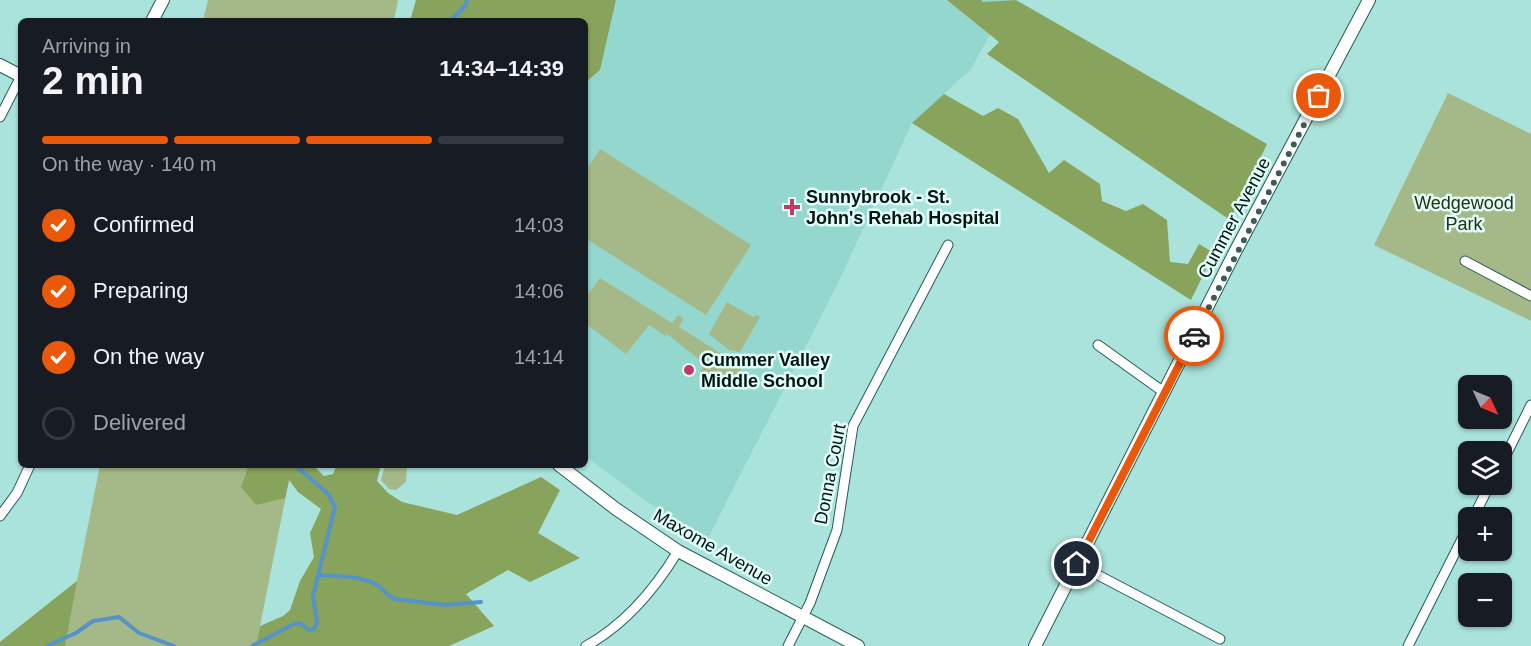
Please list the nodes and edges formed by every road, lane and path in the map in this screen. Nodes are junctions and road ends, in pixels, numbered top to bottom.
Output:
1 (163, 0) edge
2 (1368, 0) edge
3 (154, 18) edge
4 (0, 66) edge
5 (18, 75) edge
6 (18, 82) edge
7 (0, 117) edge
8 (948, 245) dead end
9 (1465, 261) dead end
10 (1531, 296) edge
11 (1098, 345) dead end
12 (1165, 393) junction
13 (1531, 405) edge
14 (1512, 443) edge
15 (29, 468) edge
16 (563, 468) edge
17 (0, 516) edge
18 (1458, 547) edge
19 (678, 550) junction
20 (1077, 564) junction
21 (803, 617) junction
22 (1220, 639) dead end
23 (586, 646) edge
24 (788, 646) edge
25 (858, 646) edge
26 (1035, 646) edge
27 (1408, 646) edge

1 - 3 street
2 - 12 street, Cummer Avenue
4 - 5 street
6 - 7 street
8 - 21 street, Donna Court
9 - 10 street
11 - 12 street
12 - 20 street, Cummer Avenue
13 - 14 street
15 - 17 street
16 - 19 street, Maxome Avenue
18 - 27 street
19 - 21 street, Maxome Avenue
19 - 23 street
20 - 22 street
20 - 26 street, Cummer Avenue
21 - 24 street, Donna Court
21 - 25 street, Maxome Avenue

